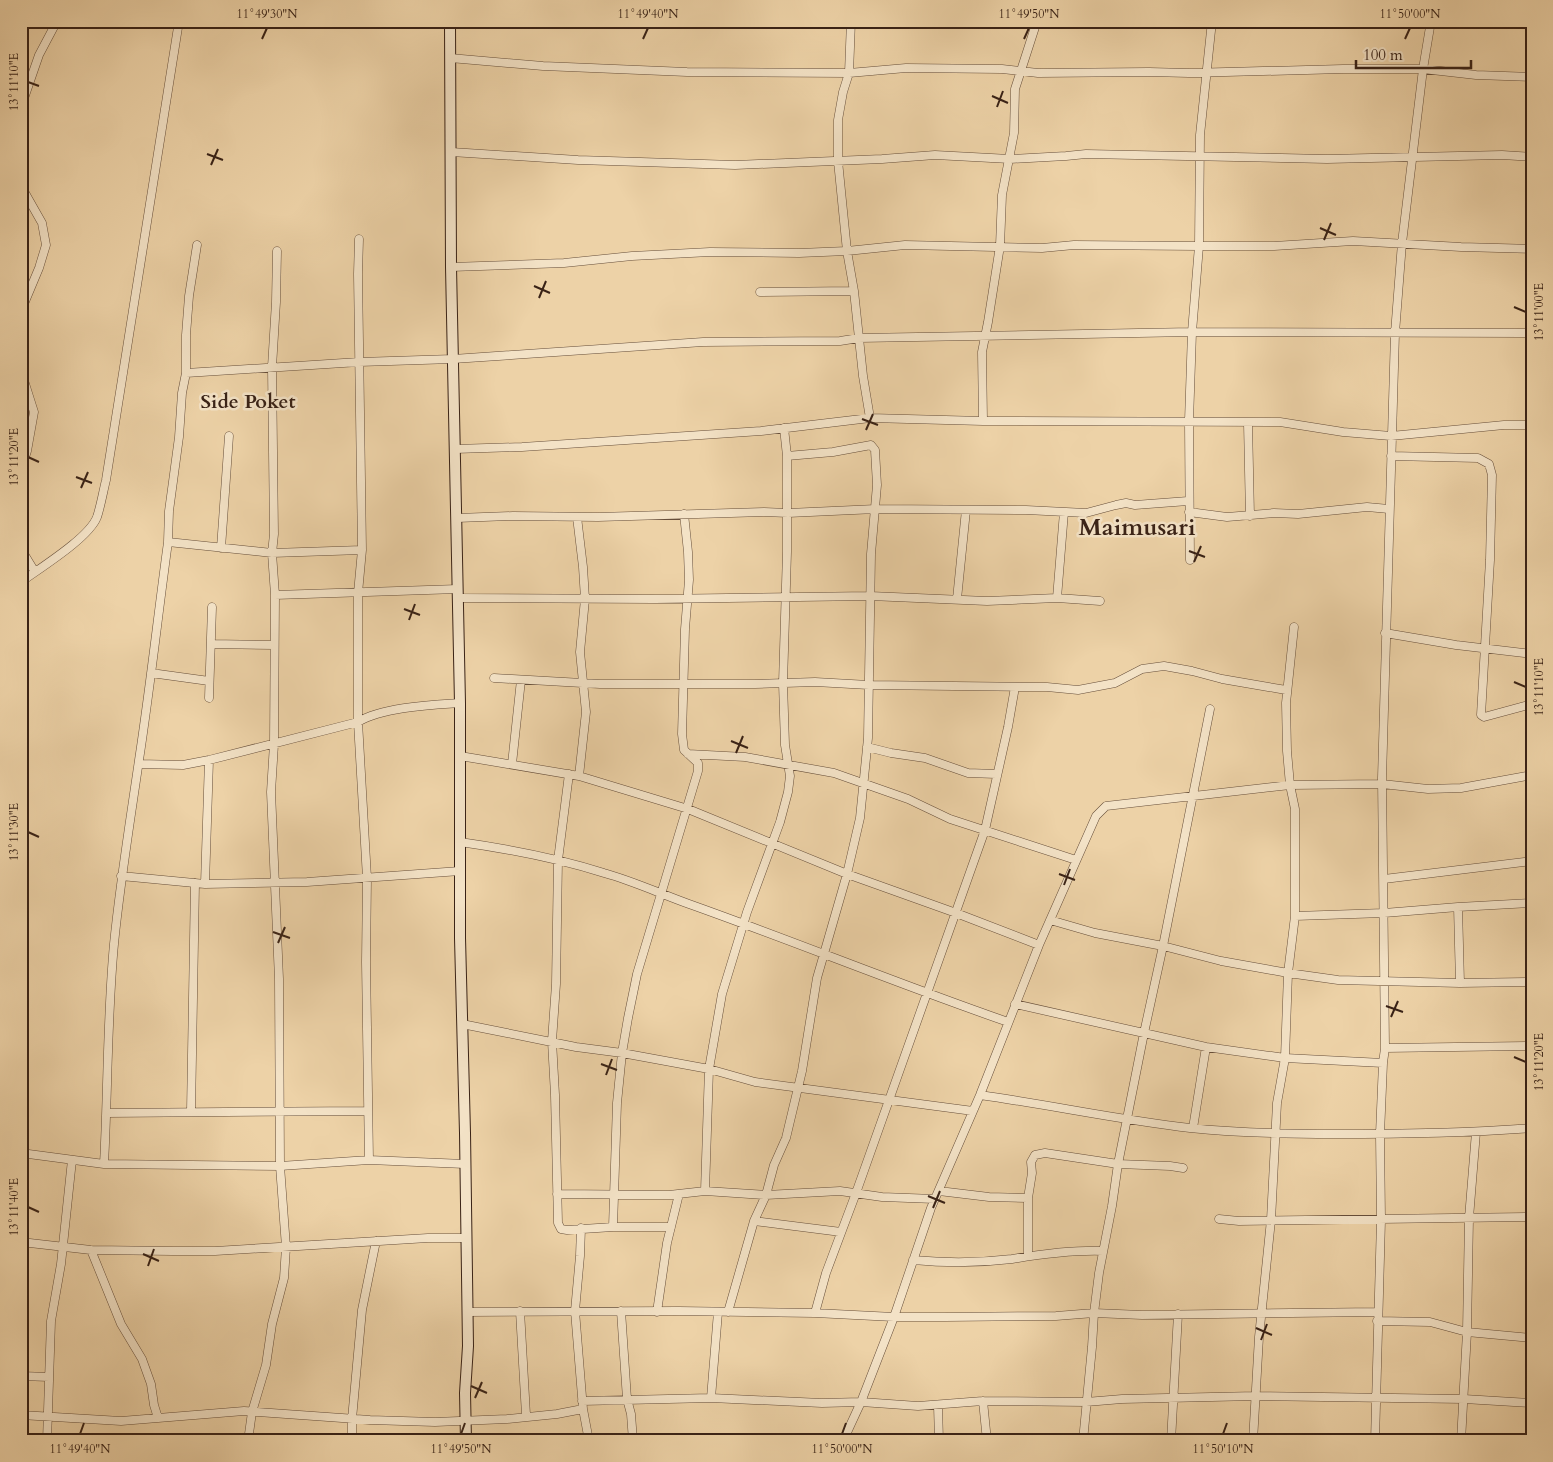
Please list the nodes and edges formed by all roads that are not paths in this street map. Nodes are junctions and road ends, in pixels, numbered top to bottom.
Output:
1 (57, 21) edge
2 (179, 21) edge
3 (450, 21) edge
4 (851, 21) edge
5 (1037, 21) edge
6 (1212, 21) edge
7 (1431, 21) edge
8 (450, 58) junction
9 (1022, 70) junction
10 (1423, 70) junction
11 (849, 73) junction
12 (1207, 74) junction
13 (1532, 77) edge
14 (25, 86) edge
15 (21, 107) edge
16 (451, 152) junction
17 (1199, 156) junction
18 (1413, 156) junction
19 (1532, 157) edge
20 (1010, 159) junction
21 (838, 161) junction
22 (21, 186) edge
23 (359, 239) dead end
24 (1402, 243) junction
25 (197, 245) dead end
26 (1000, 246) junction
27 (1199, 246) junction
28 (1532, 248) edge
29 (276, 251) dead end
30 (847, 251) junction
31 (451, 267) junction
32 (854, 291) junction
33 (760, 292) dead end
34 (21, 311) edge
35 (1192, 332) junction
36 (1395, 333) junction
37 (1532, 333) edge
38 (984, 336) junction
39 (859, 338) junction
40 (453, 359) junction
41 (358, 362) junction
42 (272, 367) junction
43 (21, 371) edge
44 (186, 373) junction
45 (870, 418) junction
46 (983, 421) junction
47 (1189, 421) junction
48 (1248, 422) junction
49 (1532, 425) edge
50 (784, 428) junction
51 (229, 436) dead end
52 (1391, 436) junction
53 (455, 449) junction
54 (787, 456) junction
55 (1391, 456) junction
56 (21, 469) edge
57 (1188, 501) junction
58 (876, 509) junction
59 (1389, 509) junction
60 (966, 510) junction
61 (1064, 512) junction
62 (1189, 512) junction
63 (788, 513) junction
64 (684, 514) junction
65 (1250, 516) junction
66 (577, 517) junction
67 (457, 518) junction
68 (168, 542) junction
69 (221, 548) junction
70 (21, 549) edge
71 (362, 550) junction
72 (272, 553) junction
73 (1190, 560) dead end
74 (35, 572) junction
75 (21, 582) edge
76 (358, 593) junction
77 (458, 593) junction
78 (275, 595) junction
79 (870, 596) junction
80 (786, 597) junction
81 (688, 598) junction
82 (1057, 598) junction
83 (585, 599) junction
84 (957, 599) junction
85 (1100, 601) dead end
86 (212, 607) dead end
87 (21, 616) edge
88 (1294, 627) dead end
89 (1385, 633) junction
90 (211, 644) junction
91 (274, 645) junction
92 (1484, 649) junction
93 (21, 651) edge
94 (1532, 654) edge
95 (150, 673) junction
96 (494, 678) dead end
97 (521, 680) junction
98 (209, 681) junction
99 (582, 683) junction
100 (684, 683) junction
101 (783, 683) junction
102 (869, 685) junction
103 (1015, 687) junction
104 (1286, 690) junction
105 (209, 698) dead end
106 (460, 703) junction
107 (1532, 704) edge
108 (1210, 709) dead end
109 (358, 722) junction
110 (274, 744) junction
111 (868, 747) junction
112 (688, 754) junction
113 (460, 756) junction
114 (209, 760) junction
115 (139, 764) junction
116 (512, 764) junction
117 (789, 764) junction
118 (569, 774) junction
119 (996, 774) junction
120 (1532, 775) edge
121 (579, 776) junction
122 (864, 784) junction
123 (1382, 784) junction
124 (1290, 785) junction
125 (1194, 795) junction
126 (688, 809) junction
127 (985, 830) junction
128 (460, 842) junction
129 (771, 843) junction
130 (558, 860) junction
131 (1076, 860) junction
132 (1532, 861) edge
133 (460, 871) junction
134 (847, 874) junction
135 (121, 876) junction
136 (367, 878) junction
137 (1384, 879) junction
138 (275, 882) junction
139 (195, 883) junction
140 (205, 884) junction
141 (661, 894) junction
142 (1532, 903) edge
143 (1458, 907) junction
144 (956, 912) junction
145 (1384, 913) junction
146 (1295, 916) junction
147 (1050, 920) junction
148 (744, 923) junction
149 (1039, 945) junction
150 (1163, 946) junction
151 (824, 954) junction
152 (1288, 973) junction
153 (1386, 981) junction
154 (1532, 982) edge
155 (1460, 983) junction
156 (926, 992) junction
157 (1015, 1004) junction
158 (1008, 1022) junction
159 (462, 1024) junction
160 (1144, 1033) junction
161 (552, 1041) junction
162 (1206, 1046) junction
163 (1532, 1046) edge
164 (1386, 1048) junction
165 (622, 1053) junction
166 (1284, 1058) junction
167 (1383, 1063) junction
168 (709, 1069) junction
169 (798, 1088) junction
170 (980, 1094) junction
171 (888, 1101) junction
172 (368, 1111) junction
173 (973, 1111) junction
174 (191, 1112) junction
175 (281, 1112) junction
176 (107, 1113) junction
177 (1127, 1120) junction
178 (1192, 1128) junction
179 (1532, 1128) edge
180 (1476, 1132) junction
181 (1276, 1133) junction
182 (1380, 1134) junction
183 (21, 1153) edge
184 (72, 1160) junction
185 (369, 1160) junction
186 (104, 1164) junction
187 (465, 1164) junction
188 (1118, 1164) junction
189 (280, 1166) junction
190 (1183, 1168) dead end
191 (705, 1191) junction
192 (856, 1192) junction
193 (557, 1194) junction
194 (679, 1194) junction
195 (615, 1195) junction
196 (766, 1195) junction
197 (937, 1195) junction
198 (1028, 1198) junction
199 (1532, 1217) edge
200 (1219, 1218) dead end
201 (1470, 1218) junction
202 (1271, 1220) junction
203 (1381, 1220) junction
204 (754, 1221) junction
205 (613, 1227) junction
206 (581, 1228) junction
207 (672, 1228) junction
208 (841, 1232) junction
209 (466, 1238) junction
210 (376, 1241) junction
211 (21, 1242) edge
212 (62, 1246) junction
213 (286, 1247) junction
214 (91, 1250) junction
215 (1103, 1251) junction
216 (1028, 1256) junction
217 (913, 1260) junction
218 (520, 1311) junction
219 (575, 1311) junction
220 (621, 1311) junction
221 (467, 1312) junction
222 (657, 1312) junction
223 (718, 1312) junction
224 (728, 1312) junction
225 (1377, 1312) junction
226 (815, 1313) junction
227 (1094, 1313) junction
228 (1262, 1313) junction
229 (1178, 1314) junction
230 (894, 1317) junction
231 (1377, 1321) junction
232 (1467, 1332) junction
233 (1532, 1338) edge
234 (21, 1376) edge
235 (49, 1377) junction
236 (1256, 1396) junction
237 (1376, 1397) junction
238 (711, 1398) junction
239 (627, 1399) junction
240 (1173, 1399) junction
241 (1464, 1399) junction
242 (983, 1401) junction
243 (862, 1402) junction
244 (1086, 1402) junction
245 (1532, 1403) edge
246 (583, 1405) junction
247 (938, 1405) junction
248 (252, 1412) junction
249 (21, 1415) edge
250 (526, 1416) junction
251 (47, 1417) junction
252 (158, 1418) junction
253 (352, 1419) junction
254 (466, 1420) junction
255 (47, 1441) edge
256 (248, 1441) edge
257 (352, 1441) edge
258 (466, 1441) edge
259 (589, 1441) edge
260 (633, 1441) edge
261 (843, 1441) edge
262 (940, 1441) edge
263 (987, 1441) edge
264 (1083, 1441) edge
265 (1171, 1441) edge
266 (1253, 1441) edge
267 (1375, 1441) edge
268 (1461, 1441) edge

1 - 14 street
2 - 74 street
3 - 8 main road
4 - 11 street
5 - 9 street
6 - 12 street
7 - 10 street
8 - 11 street
8 - 16 main road
9 - 11 street
9 - 12 street
9 - 20 street
10 - 12 street
10 - 13 street
10 - 18 street
11 - 21 street
12 - 17 street
14 - 15 street
16 - 21 street
16 - 31 main road
17 - 18 street
17 - 20 street
17 - 27 street
18 - 19 street
18 - 24 street
20 - 21 street
20 - 26 street
21 - 30 street
22 - 34 street
23 - 41 street
24 - 27 street
24 - 28 street
24 - 36 street
25 - 44 street
26 - 27 street
26 - 30 street
26 - 38 street
27 - 35 street
29 - 42 street
30 - 31 street
30 - 32 street
31 - 40 main road
32 - 33 street
32 - 39 street
35 - 36 street
35 - 38 street
35 - 47 street
36 - 37 street
36 - 52 street
38 - 39 street
38 - 46 street
39 - 40 street
39 - 45 street
40 - 41 street
40 - 53 main road
41 - 42 street
41 - 71 street
42 - 44 street
42 - 72 street
43 - 56 street
44 - 68 street
45 - 46 street
45 - 50 street
46 - 47 street
47 - 48 street
47 - 57 street
48 - 52 street
48 - 65 street
49 - 52 street
50 - 53 street
50 - 54 street
51 - 69 street
52 - 55 street
53 - 67 main road
54 - 58 street
54 - 63 street
55 - 59 street
55 - 92 street
57 - 61 street
57 - 62 street
58 - 60 street
58 - 63 street
58 - 79 street
59 - 65 street
59 - 89 street
60 - 61 street
60 - 84 street
61 - 82 street
62 - 65 street
62 - 73 street
63 - 64 street
63 - 80 street
64 - 66 street
64 - 81 street
66 - 67 street
66 - 83 street
67 - 77 main road
68 - 69 street
68 - 95 street
69 - 72 street
70 - 74 street
71 - 72 street
71 - 76 street
72 - 78 street
74 - 75 street
76 - 77 street
76 - 78 street
76 - 109 street
77 - 83 street
77 - 106 main road
78 - 91 street
79 - 80 street
79 - 84 street
79 - 102 street
80 - 81 street
80 - 101 street
81 - 83 street
81 - 100 street
82 - 84 street
82 - 85 street
83 - 99 street
86 - 90 street
87 - 93 street
88 - 104 street
89 - 92 street
89 - 123 street
90 - 91 street
90 - 98 street
91 - 110 street
92 - 94 street
92 - 107 street
95 - 98 street
95 - 115 street
96 - 97 street
97 - 99 street
97 - 116 street
98 - 105 street
99 - 100 street
99 - 121 street
100 - 101 street
100 - 112 street
101 - 102 street
101 - 117 street
102 - 103 street
102 - 111 street
103 - 104 street
103 - 119 street
104 - 124 street
106 - 109 street
106 - 113 main road
108 - 125 street
109 - 110 street
109 - 136 street
110 - 114 street
110 - 138 street
111 - 119 street
111 - 122 street
112 - 117 street
112 - 126 street
113 - 116 street
113 - 128 main road
114 - 115 street
114 - 140 street
115 - 135 street
116 - 118 street
117 - 122 street
117 - 129 street
118 - 121 street
118 - 130 street
119 - 127 street
120 - 123 street
121 - 126 street
122 - 127 street
122 - 134 street
123 - 124 street
123 - 137 street
124 - 125 street
124 - 146 street
125 - 131 street
125 - 150 street
126 - 129 street
126 - 141 street
127 - 131 street
127 - 144 street
128 - 130 street
128 - 133 main road
129 - 134 street
129 - 148 street
130 - 141 street
130 - 161 street
131 - 147 street
132 - 137 street
133 - 136 street
133 - 159 main road
134 - 144 street
134 - 151 street
135 - 139 street
135 - 176 street
136 - 138 street
136 - 172 street
137 - 145 street
138 - 140 street
138 - 175 street
139 - 140 street
139 - 174 street
141 - 148 street
141 - 165 street
142 - 143 street
143 - 145 street
143 - 155 street
144 - 149 street
144 - 156 street
145 - 146 street
145 - 153 street
146 - 152 street
147 - 149 street
147 - 150 street
148 - 151 street
148 - 168 street
149 - 157 street
150 - 152 street
150 - 160 street
151 - 156 street
151 - 169 street
152 - 153 street
152 - 166 street
153 - 155 street
153 - 164 street
154 - 155 street
156 - 158 street
156 - 171 street
157 - 158 street
157 - 160 street
158 - 170 street
159 - 161 street
159 - 187 main road
160 - 162 street
160 - 177 street
161 - 165 street
161 - 193 street
162 - 166 street
162 - 178 street
163 - 164 street
164 - 167 street
165 - 168 street
165 - 195 street
166 - 167 street
166 - 181 street
167 - 182 street
168 - 169 street
168 - 191 street
169 - 171 street
169 - 196 street
170 - 173 street
170 - 177 street
171 - 173 street
171 - 192 street
172 - 175 street
172 - 185 street
173 - 197 street
174 - 175 street
174 - 176 street
175 - 189 street
176 - 186 street
177 - 178 street
177 - 188 street
178 - 181 street
179 - 180 street
180 - 182 street
180 - 201 street
181 - 182 street
181 - 202 street
182 - 203 street
183 - 184 street
184 - 186 street
184 - 212 street
185 - 187 street
185 - 189 street
186 - 189 street
187 - 209 main road
188 - 190 street
188 - 198 street
188 - 215 street
189 - 213 street
191 - 194 street
191 - 196 street
192 - 196 street
192 - 197 street
192 - 208 street
193 - 195 street
193 - 206 street
194 - 195 street
194 - 207 street
195 - 205 street
196 - 204 street
197 - 198 street
197 - 217 street
198 - 216 street
199 - 201 street
200 - 202 street
201 - 203 street
201 - 232 street
202 - 203 street
202 - 228 street
203 - 225 street
204 - 208 street
204 - 224 street
205 - 206 street
205 - 207 street
206 - 219 street
207 - 222 street
208 - 226 street
209 - 210 street
209 - 221 main road
210 - 213 street
210 - 253 street
211 - 212 street
212 - 214 street
212 - 235 street
213 - 214 street
213 - 248 street
214 - 252 street
215 - 216 street
215 - 227 street
216 - 217 street
217 - 230 street
218 - 219 street
218 - 221 street
218 - 250 street
219 - 220 street
219 - 246 street
220 - 222 street
220 - 239 street
221 - 254 main road
222 - 223 street
223 - 224 street
223 - 238 street
224 - 226 street
225 - 228 street
225 - 231 street
226 - 230 street
227 - 229 street
227 - 230 street
227 - 244 street
228 - 229 street
228 - 236 street
229 - 240 street
230 - 243 street
231 - 232 street
231 - 237 street
232 - 233 street
232 - 241 street
234 - 235 street
235 - 251 street
236 - 237 street
236 - 240 street
236 - 266 street
237 - 241 street
237 - 267 street
238 - 239 street
238 - 243 street
239 - 246 street
239 - 260 street
240 - 244 street
240 - 265 street
241 - 245 street
241 - 268 street
242 - 244 street
242 - 247 street
242 - 263 street
243 - 247 street
243 - 261 street
244 - 264 street
246 - 250 street
246 - 259 street
247 - 262 street
248 - 252 street
248 - 253 street
248 - 256 street
249 - 251 street
250 - 254 street
251 - 252 street
251 - 255 street
253 - 254 street
253 - 257 street
254 - 258 main road

